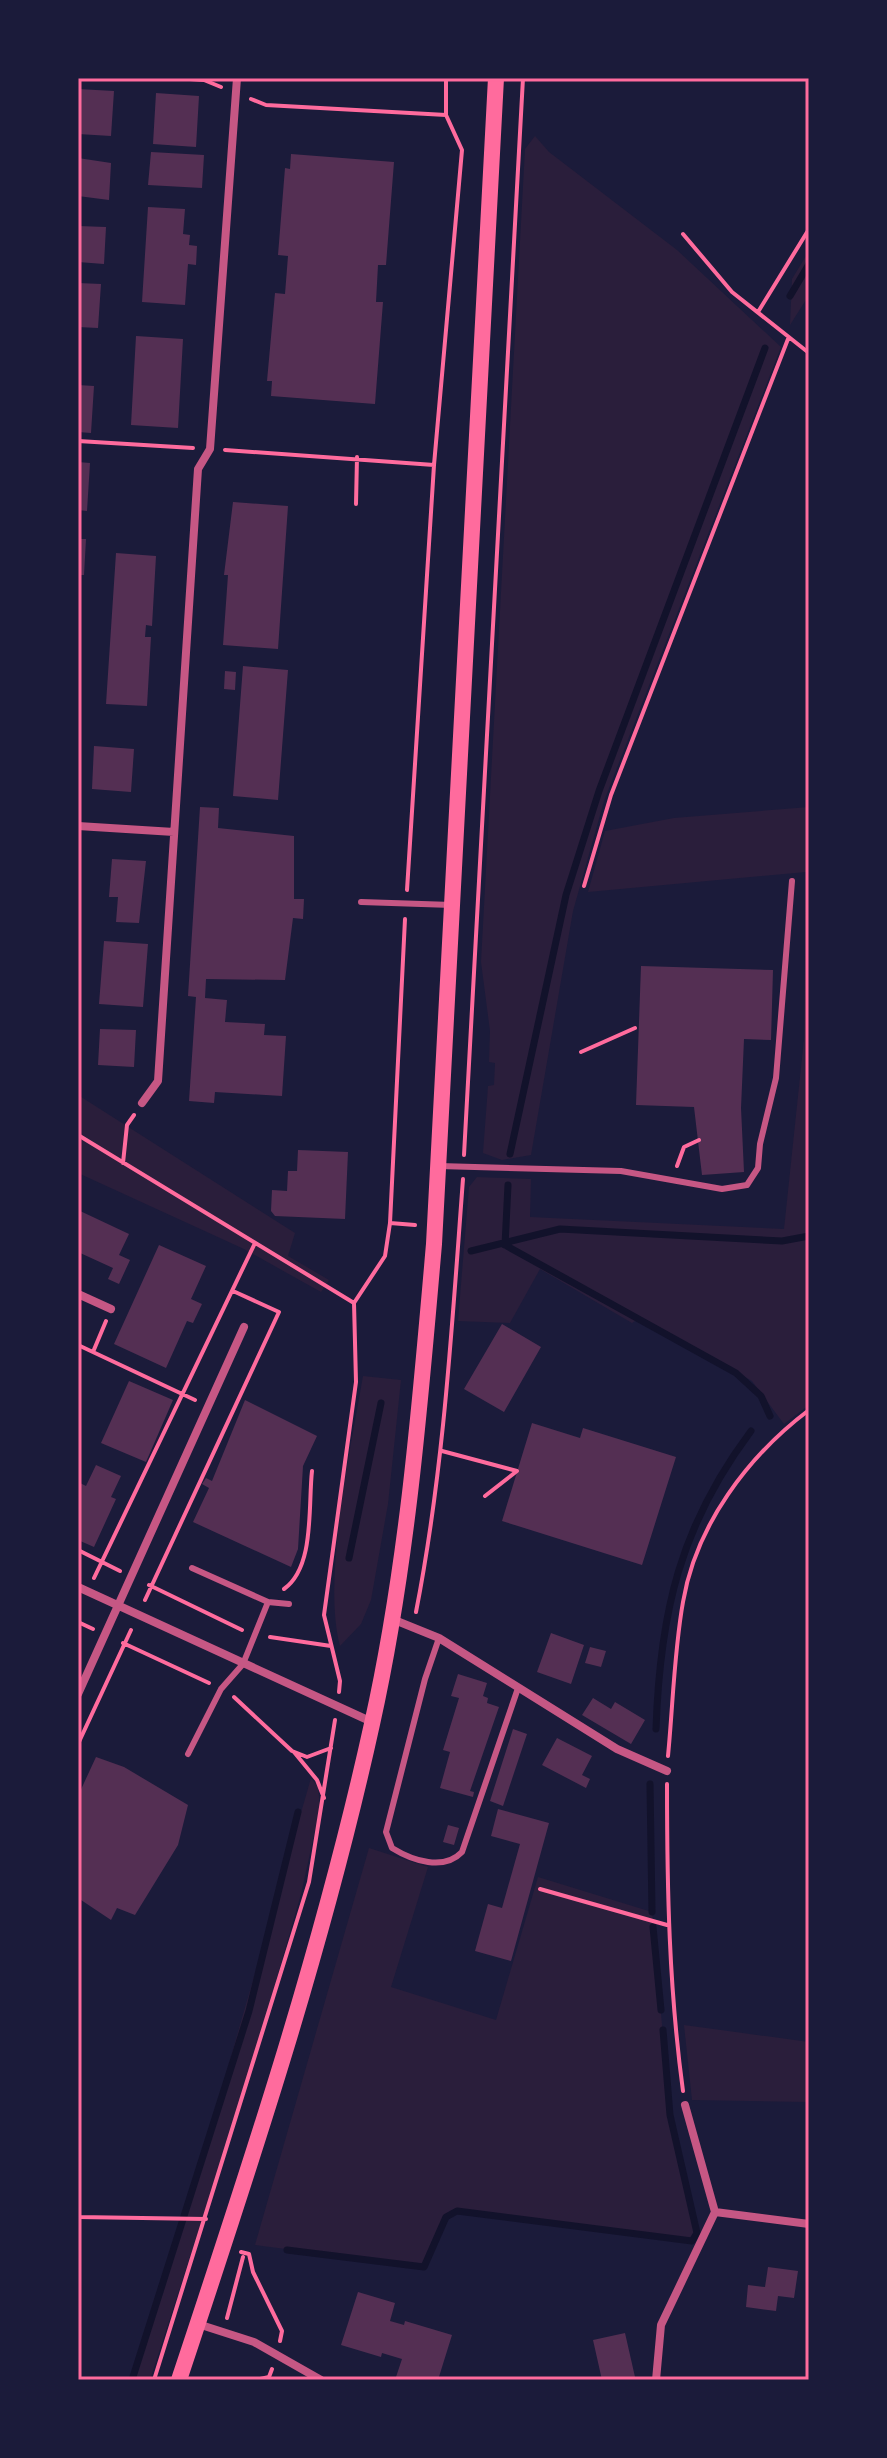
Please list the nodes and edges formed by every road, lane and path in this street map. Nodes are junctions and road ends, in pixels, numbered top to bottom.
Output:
1 (176, 78) edge
2 (237, 78) edge
3 (446, 78) edge
4 (496, 78) edge
5 (236, 93) junction
6 (446, 115) junction
7 (809, 229) edge
8 (683, 234) dead end
9 (757, 313) junction
10 (788, 339) junction
11 (809, 353) edge
12 (78, 441) edge
13 (210, 449) junction
14 (357, 457) junction
15 (434, 465) junction
16 (356, 504) dead end
17 (78, 826) edge
18 (174, 832) junction
19 (792, 881) dead end
20 (584, 886) dead end
21 (361, 902) dead end
22 (406, 903) junction
23 (452, 905) junction
24 (635, 1028) dead end
25 (581, 1052) dead end
26 (142, 1103) joint
27 (78, 1135) edge
28 (699, 1140) dead end
29 (123, 1163) junction
30 (438, 1166) junction
31 (672, 1180) junction
32 (255, 1243) junction
33 (233, 1291) junction
34 (78, 1294) edge
35 (354, 1303) junction
36 (111, 1309) joint
37 (244, 1327) dead end
38 (78, 1345) edge
39 (93, 1352) junction
40 (184, 1395) junction
41 (210, 1406) junction
42 (809, 1410) edge
43 (231, 1416) junction
44 (442, 1451) dead end
45 (312, 1471) dead end
46 (485, 1496) dead end
47 (78, 1550) edge
48 (102, 1562) junction
49 (192, 1568) dead end
50 (132, 1577) junction
51 (151, 1586) junction
52 (78, 1587) edge
53 (88, 1591) junction
54 (268, 1602) junction
55 (289, 1604) dead end
56 (119, 1606) junction
57 (138, 1615) junction
58 (392, 1619) junction
59 (255, 1634) junction
60 (439, 1638) junction
61 (331, 1646) junction
62 (243, 1664) junction
63 (517, 1691) junction
64 (78, 1694) edge
65 (336, 1708) junction
66 (373, 1722) junction
67 (78, 1744) edge
68 (292, 1751) dead end
69 (188, 1754) dead end
70 (667, 1771) junction
71 (324, 1799) junction
72 (540, 1889) dead end
73 (667, 1925) junction
74 (685, 2105) joint
75 (78, 2192) edge
76 (715, 2212) junction
77 (78, 2217) edge
78 (206, 2219) junction
79 (809, 2224) edge
80 (224, 2247) junction
81 (198, 2324) junction
82 (277, 2353) junction
83 (305, 2368) junction
84 (154, 2380) edge
85 (179, 2380) edge
86 (256, 2380) edge
87 (299, 2380) edge
88 (321, 2380) edge
89 (656, 2380) edge

1 - 5 path
2 - 5 street
3 - 6 path
4 - 23 main road
5 - 6 path
5 - 13 street
6 - 15 path
7 - 9 path
8 - 9 path
9 - 10 path
10 - 11 path
10 - 20 path
12 - 13 path
13 - 14 path
13 - 18 street
14 - 15 path
14 - 16 path
15 - 22 path
17 - 18 street
18 - 26 street
19 - 31 lane
21 - 22 lane
22 - 23 lane
22 - 35 path
23 - 30 main road
24 - 25 path
26 - 29 path
27 - 29 path
28 - 31 path
29 - 32 path
30 - 31 lane
30 - 58 main road
32 - 33 path
32 - 35 path
33 - 40 path
33 - 43 path
34 - 36 street
35 - 61 path
36 - 39 path
37 - 41 street
38 - 39 path
39 - 40 path
40 - 41 path
40 - 48 path
41 - 43 path
41 - 50 street
42 - 70 path
43 - 51 path
44 - 46 path
45 - 54 path
47 - 48 path
48 - 50 path
48 - 53 path
49 - 54 lane
50 - 51 path
50 - 56 street
51 - 57 path
51 - 59 path
52 - 53 street
53 - 56 street
54 - 55 lane
54 - 59 lane
56 - 57 street
56 - 64 street
57 - 62 street
57 - 67 path
58 - 60 street
58 - 66 main road
59 - 61 path
59 - 62 lane
60 - 63 street
60 - 63 lane
61 - 65 path
62 - 65 street
62 - 69 lane
63 - 70 street
65 - 66 street
65 - 71 path
66 - 80 main road
68 - 71 path
70 - 73 path
71 - 78 path
72 - 73 path
73 - 74 path
74 - 76 street
75 - 77 path
76 - 79 street
76 - 89 street
77 - 78 path
78 - 84 path
80 - 81 main road
80 - 82 path
81 - 82 street
81 - 85 main road
82 - 83 street
82 - 86 path
83 - 87 lane
83 - 88 street

